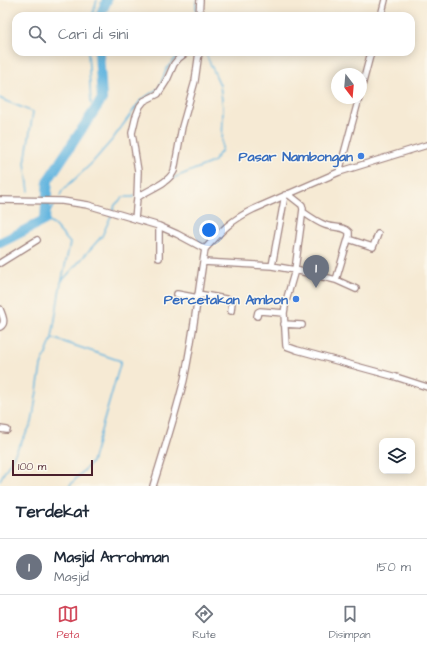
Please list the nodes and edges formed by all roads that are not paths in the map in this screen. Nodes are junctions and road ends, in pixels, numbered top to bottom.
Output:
1 (200, 0) edge
2 (385, 0) edge
3 (199, 12) edge
4 (382, 12) edge
5 (182, 56) edge
6 (198, 56) edge
7 (370, 56) edge
8 (367, 68) edge
9 (357, 104) edge
10 (427, 145) edge
11 (339, 172) junction
12 (287, 195) junction
13 (137, 198) junction
14 (0, 200) edge
15 (303, 212) junction
16 (135, 219) junction
17 (160, 226) junction
18 (378, 234) dead end
19 (348, 239) junction
20 (38, 240) dead end
21 (205, 249) junction
22 (159, 258) dead end
23 (203, 262) junction
24 (0, 263) edge
25 (272, 266) junction
26 (295, 270) junction
27 (336, 280) junction
28 (356, 289) dead end
29 (177, 294) dead end
30 (198, 296) junction
31 (0, 309) edge
32 (231, 311) dead end
33 (284, 313) junction
34 (257, 316) dead end
35 (284, 324) junction
36 (302, 326) dead end
37 (0, 327) edge
38 (427, 387) edge
39 (0, 429) edge
40 (7, 430) dead end
41 (153, 486) edge

1 - 3 street
2 - 4 street
5 - 13 street
6 - 13 street
7 - 8 street
9 - 11 street
10 - 11 street
11 - 12 street
12 - 15 street
12 - 21 street
12 - 25 street
13 - 16 street
14 - 16 street
15 - 19 street
15 - 26 street
16 - 17 street
17 - 21 street
17 - 22 street
18 - 19 street
19 - 27 street
20 - 24 street
21 - 23 street
23 - 25 street
23 - 30 street
25 - 26 street
26 - 27 street
26 - 33 street
27 - 28 street
29 - 30 street
30 - 32 street
30 - 41 street
31 - 37 street
33 - 34 street
33 - 35 street
35 - 36 street
35 - 38 street
39 - 40 street

